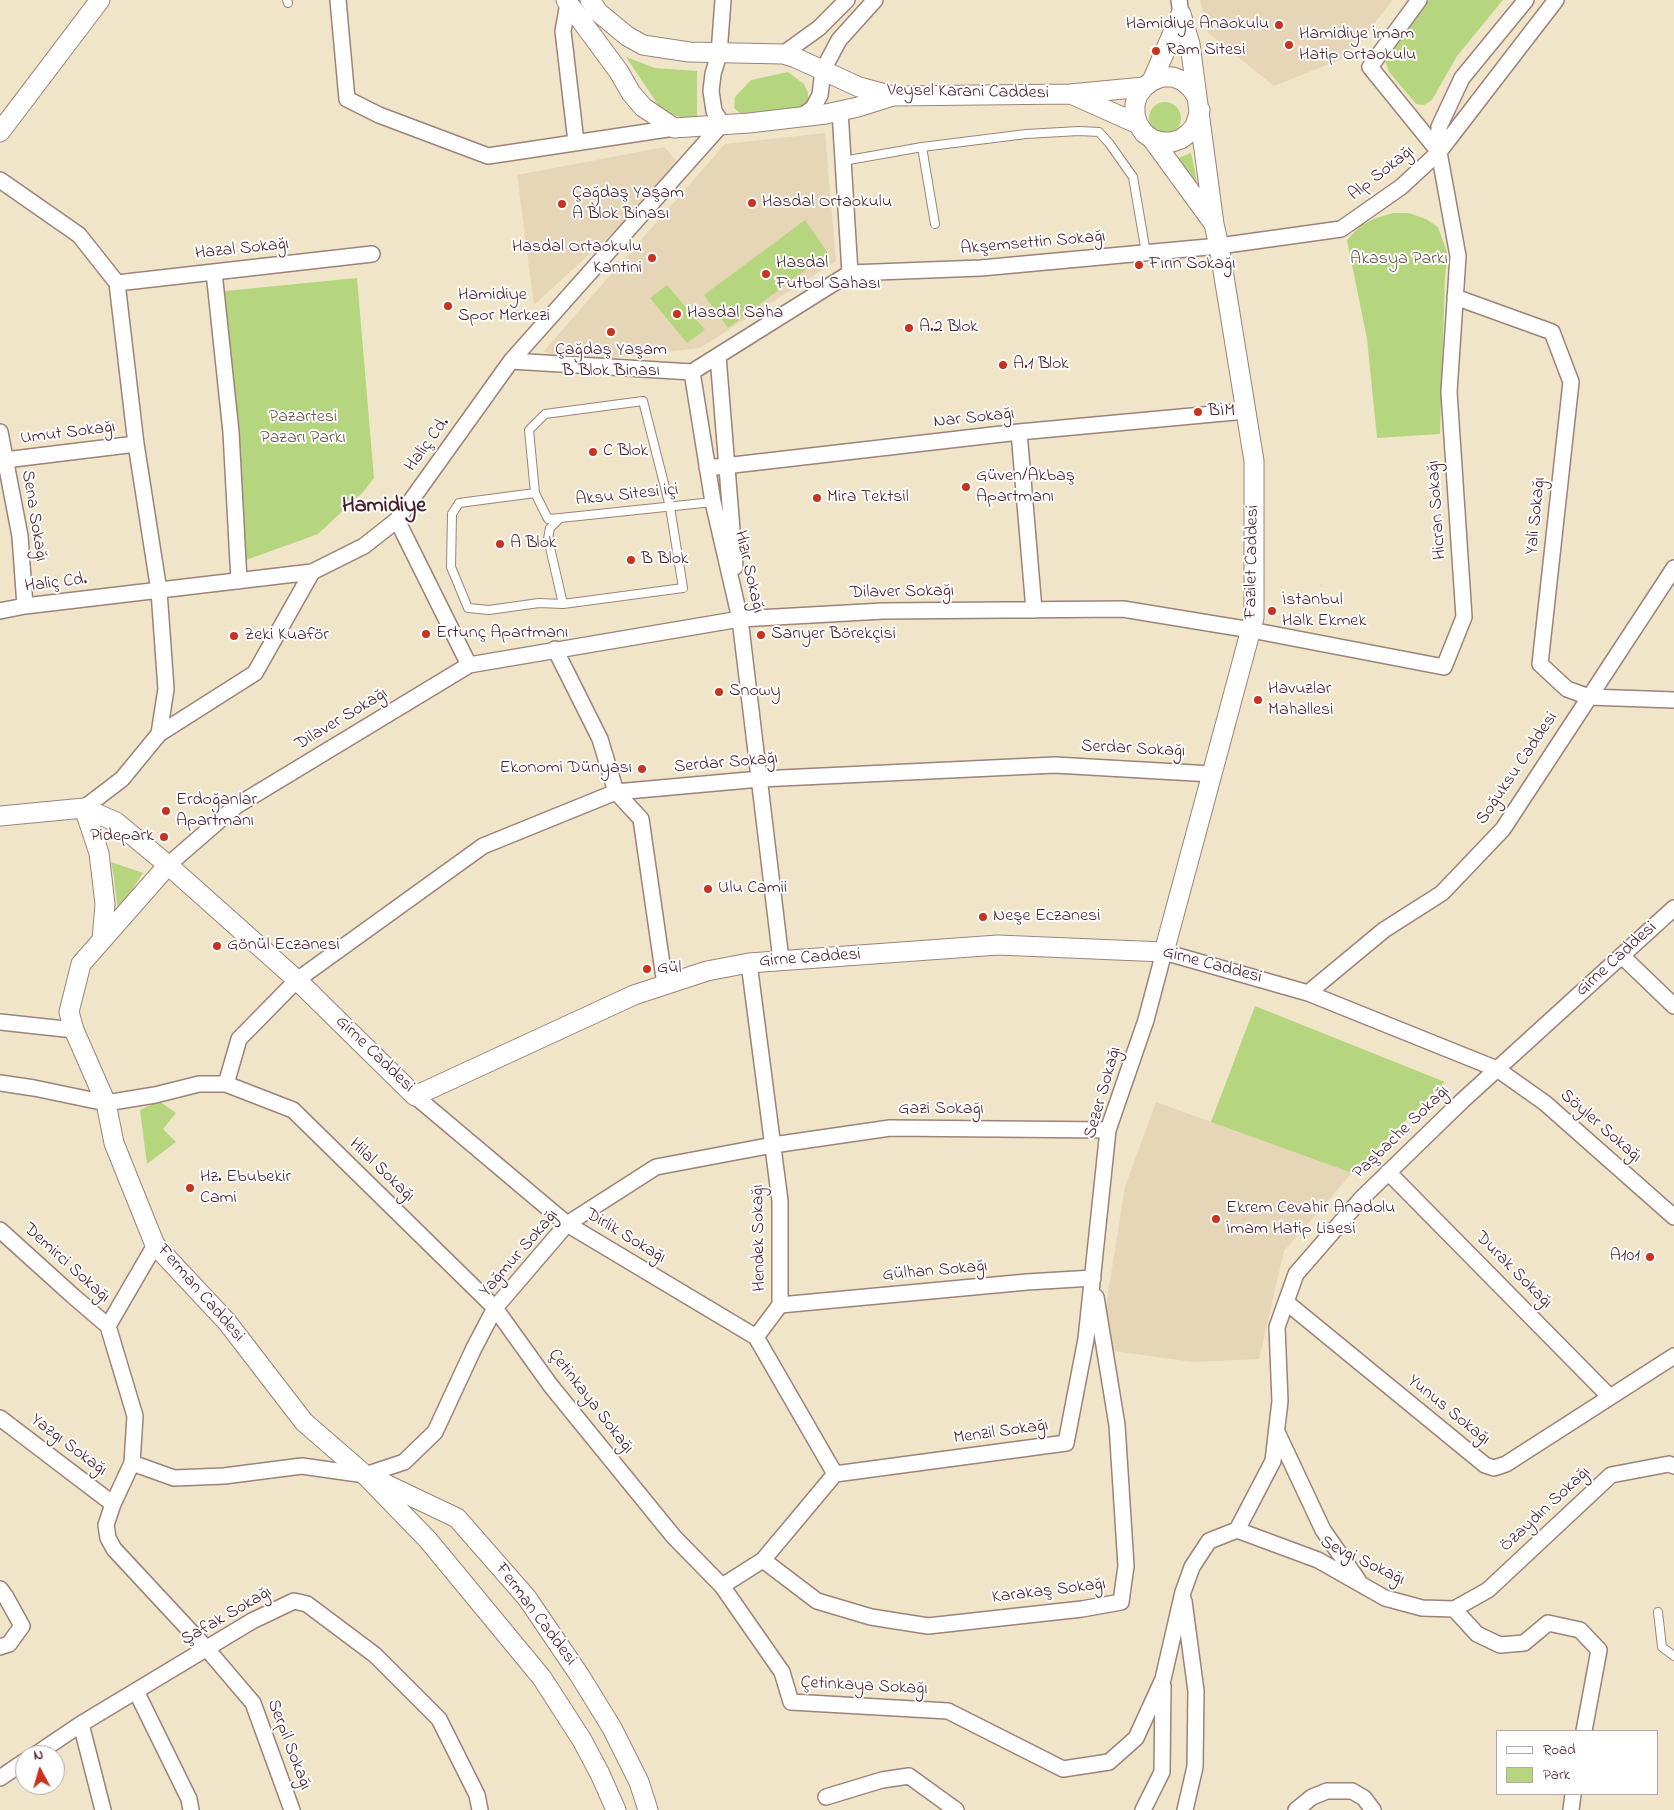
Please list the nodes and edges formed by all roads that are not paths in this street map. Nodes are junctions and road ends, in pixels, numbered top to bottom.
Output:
1 (338, 0) edge
2 (590, 0) edge
3 (723, 0) edge
4 (847, 0) edge
5 (875, 0) edge
6 (1419, 0) edge
7 (1526, 0) edge
8 (1556, 0) edge
9 (98, 1) edge
10 (567, 2) edge
11 (1180, 7) edge
12 (719, 54) junction
13 (783, 54) junction
14 (823, 70) junction
15 (1148, 84) junction
16 (1070, 94) junction
17 (893, 96) junction
18 (1198, 102) junction
19 (840, 111) junction
20 (799, 118) junction
21 (722, 124) junction
22 (1138, 124) junction
23 (674, 128) junction
24 (0, 132) edge
25 (1152, 139) junction
26 (576, 142) junction
27 (922, 147) junction
28 (1439, 152) junction
29 (844, 161) junction
30 (0, 180) edge
31 (935, 224) dead end
32 (1214, 224) junction
33 (1219, 246) junction
34 (1146, 253) junction
35 (372, 254) dead end
36 (214, 272) junction
37 (850, 273) junction
38 (117, 283) junction
39 (1455, 297) junction
40 (718, 356) junction
41 (511, 361) junction
42 (692, 372) junction
43 (1246, 411) junction
44 (0, 432) edge
45 (1019, 432) junction
46 (136, 444) junction
47 (5, 460) junction
48 (727, 465) junction
49 (707, 468) junction
50 (535, 493) junction
51 (713, 502) junction
52 (670, 507) junction
53 (560, 518) junction
54 (397, 520) junction
55 (1674, 568) edge
56 (312, 572) junction
57 (239, 581) junction
58 (159, 591) junction
59 (563, 604) junction
60 (25, 606) junction
61 (1034, 610) junction
62 (0, 611) edge
63 (740, 619) junction
64 (1251, 630) junction
65 (555, 649) junction
66 (468, 665) junction
67 (1589, 697) junction
68 (1674, 700) edge
69 (159, 734) junction
70 (1212, 774) junction
71 (760, 779) junction
72 (616, 792) junction
73 (84, 808) junction
74 (0, 816) edge
75 (168, 865) junction
76 (1674, 908) edge
77 (102, 940) junction
78 (1164, 952) junction
79 (1622, 956) junction
80 (781, 960) junction
81 (749, 963) junction
82 (297, 980) junction
83 (665, 985) junction
84 (1308, 993) junction
85 (1674, 1006) edge
86 (0, 1022) edge
87 (74, 1030) junction
88 (1497, 1069) junction
89 (0, 1082) edge
90 (226, 1084) junction
91 (415, 1096) junction
92 (106, 1103) junction
93 (1108, 1130) junction
94 (774, 1145) junction
95 (1388, 1172) junction
96 (1674, 1217) edge
97 (567, 1224) junction
98 (0, 1230) edge
99 (155, 1245) junction
100 (1093, 1278) junction
101 (1286, 1302) junction
102 (780, 1305) junction
103 (495, 1308) junction
104 (108, 1326) junction
105 (756, 1337) junction
106 (1674, 1356) edge
107 (1610, 1397) junction
108 (0, 1418) edge
109 (1276, 1430) junction
110 (132, 1463) junction
111 (1674, 1466) edge
112 (365, 1474) junction
113 (835, 1474) junction
114 (113, 1504) junction
115 (1237, 1530) junction
116 (763, 1560) junction
117 (1362, 1585) junction
118 (722, 1586) junction
119 (0, 1589) edge
120 (1183, 1592) junction
121 (1454, 1609) junction
122 (1658, 1612) dead end
123 (0, 1647) edge
124 (207, 1649) junction
125 (1674, 1656) edge
126 (1163, 1679) junction
127 (136, 1691) junction
128 (81, 1724) junction
129 (1584, 1730) edge
130 (50, 1745) edge
131 (15, 1768) edge
132 (0, 1778) edge
133 (1573, 1795) edge
134 (826, 1797) dead end
135 (1366, 1806) edge
136 (103, 1810) edge
137 (191, 1810) edge
138 (292, 1810) edge
139 (480, 1810) edge
140 (616, 1810) edge
141 (648, 1810) edge
142 (956, 1810) edge
143 (1144, 1810) edge
144 (1185, 1810) edge
145 (1296, 1810) edge
146 (1571, 1810) edge

1 - 26 street
2 - 12 street, Veysel Karani Caddesi
3 - 12 street
4 - 13 street
5 - 14 street
6 - 28 street, Alp Sokağı
7 - 28 street, Hicran Sokağı
8 - 28 street
9 - 24 street
10 - 23 street
10 - 26 street
11 - 15 street
11 - 18 street, Fazilet Caddesi
12 - 13 street, Veysel Karani Caddesi
12 - 21 street
13 - 14 street, Veysel Karani Caddesi
14 - 17 street, Veysel Karani Caddesi
14 - 20 street
15 - 16 street, Veysel Karani Caddesi
15 - 18 street
15 - 22 street
16 - 17 street, Veysel Karani Caddesi
16 - 22 street
17 - 19 street
18 - 25 street
18 - 32 street, Fazilet Caddesi
19 - 20 street
19 - 29 street
20 - 21 street
21 - 23 street
21 - 41 street, Haliç Cd.
22 - 25 street
23 - 26 street
25 - 32 street
27 - 29 lane
27 - 31 lane
27 - 34 lane
28 - 33 street, Alp Sokağı
28 - 39 street, Hicran Sokağı
29 - 37 street
30 - 38 street
32 - 33 street, Fazilet Caddesi
33 - 34 street, Akşemsettin Sokağı
33 - 43 street, Fazilet Caddesi
34 - 37 street, Akşemsettin Sokağı
35 - 36 street, Hazal Sokağı
36 - 38 street, Hazal Sokağı
36 - 57 street
37 - 40 street, Akşemsettin Sokağı
38 - 46 street
39 - 64 street, Hicran Sokağı
39 - 67 street, Yali Sokağı
40 - 42 street, Akşemsettin Sokağı
40 - 48 street
41 - 42 street
41 - 54 street, Haliç Cd.
42 - 49 street, Hızır Sokağı
43 - 45 street, Nar Sokağı
43 - 64 street, Fazilet Caddesi
44 - 47 street, Sena Sokağı
45 - 48 street, Nar Sokağı
45 - 61 street
46 - 47 street, Umut Sokağı
46 - 58 street
47 - 60 street, Sena Sokağı
48 - 49 street, Nar Sokağı
48 - 63 street
49 - 51 street, Hızır Sokağı
50 - 52 lane
50 - 53 lane
50 - 59 lane
51 - 52 lane, Aksu Sitesi içi
51 - 63 street, Hızır Sokağı
52 - 53 lane, Aksu Sitesi içi
52 - 59 lane
53 - 59 lane, Aksu Sitesi içi
54 - 56 street, Haliç Cd.
54 - 66 street
55 - 67 street, Soğuksu Caddesi
56 - 57 street, Haliç Cd.
56 - 69 street
57 - 58 street, Haliç Cd.
58 - 60 street, Haliç Cd.
58 - 69 street
60 - 62 street, Haliç Cd.
61 - 63 street, Dilaver Sokağı
61 - 64 street, Dilaver Sokağı
63 - 65 street, Dilaver Sokağı
63 - 71 street, Hızır Sokağı
64 - 70 street, Fazilet Caddesi
65 - 66 street, Dilaver Sokağı
65 - 72 street
66 - 75 street, Dilaver Sokağı
67 - 68 street, Yali Sokağı
67 - 84 street, Soğuksu Caddesi
69 - 73 street
70 - 71 street, Serdar Sokağı
70 - 78 street, Fazilet Caddesi
71 - 72 street, Serdar Sokağı
71 - 80 street, Hızır Sokağı
72 - 82 street, Serdar Sokağı
72 - 83 street
73 - 74 street, Girne Caddesi
73 - 75 street, Girne Caddesi
73 - 77 street
75 - 77 street, Ferman Caddesi
75 - 82 street, Girne Caddesi
76 - 79 street, Girne Caddesi
77 - 87 street, Ferman Caddesi
78 - 80 street, Girne Caddesi
78 - 84 street, Girne Caddesi
78 - 93 street, Sezer Sokağı
79 - 85 street
79 - 88 street, Girne Caddesi
80 - 81 street, Girne Caddesi
81 - 83 street, Girne Caddesi
81 - 94 street, Hendek Sokağı
82 - 90 street, Serdar Sokağı
82 - 91 street, Girne Caddesi
83 - 91 street, Girne Caddesi
84 - 88 street, Girne Caddesi
86 - 87 street
87 - 92 street, Ferman Caddesi
88 - 95 street, Paşbache Sokağı
88 - 96 street, Söyler Sokağı
89 - 92 street
90 - 92 street
90 - 103 street, Hilal Sokağı
91 - 97 street, Dirlik Sokağı
92 - 99 street, Ferman Caddesi
93 - 94 street, Gazi Sokağı
93 - 100 street, Sezer Sokağı
94 - 97 street, Yağmur Sokağı
94 - 102 street, Hendek Sokağı
95 - 101 street, Paşbache Sokağı
95 - 107 street, Durak Sokağı
97 - 103 street, Yağmur Sokağı
97 - 105 street, Dirlik Sokağı
98 - 104 street, Demirci Sokağı
99 - 104 street
99 - 112 street, Ferman Caddesi
100 - 102 street, Gülhan Sokağı
100 - 113 street, Menzil Sokağı
100 - 116 street, Karakaş Sokağı
101 - 107 street, Yunus Sokağı
101 - 109 street, Paşbache Sokağı
102 - 105 street, Hendek Sokağı
103 - 112 street, Yağmur Sokağı
103 - 118 street, Çetinkaya Sokağı
104 - 110 street
105 - 113 street
106 - 107 street, Yunus Sokağı
108 - 114 street, Yazgı Sokağı
109 - 115 street, Paşbache Sokağı
109 - 117 street
110 - 112 street
110 - 114 street, Serpil Sokağı
111 - 121 street, Özaydın Sokağı
112 - 140 street, Ferman Caddesi
112 - 141 street, Ferman Caddesi
113 - 116 street
114 - 124 street, Serpil Sokağı
115 - 117 street, Sevgi Sokağı
115 - 120 street, Çetinkaya Sokağı
116 - 118 street
117 - 121 street, Sevgi Sokağı
118 - 126 street, Çetinkaya Sokağı
119 - 123 street
120 - 126 street, Çetinkaya Sokağı
120 - 144 street
121 - 129 street
122 - 125 lane
124 - 127 street, Şafak Sokağı
124 - 138 street, Serpil Sokağı
124 - 139 street, Şafak Sokağı
126 - 143 street
127 - 128 street, Şafak Sokağı
127 - 137 street
128 - 130 street, Şafak Sokağı
128 - 136 street
131 - 132 street
133 - 146 street
134 - 142 street
135 - 145 street

